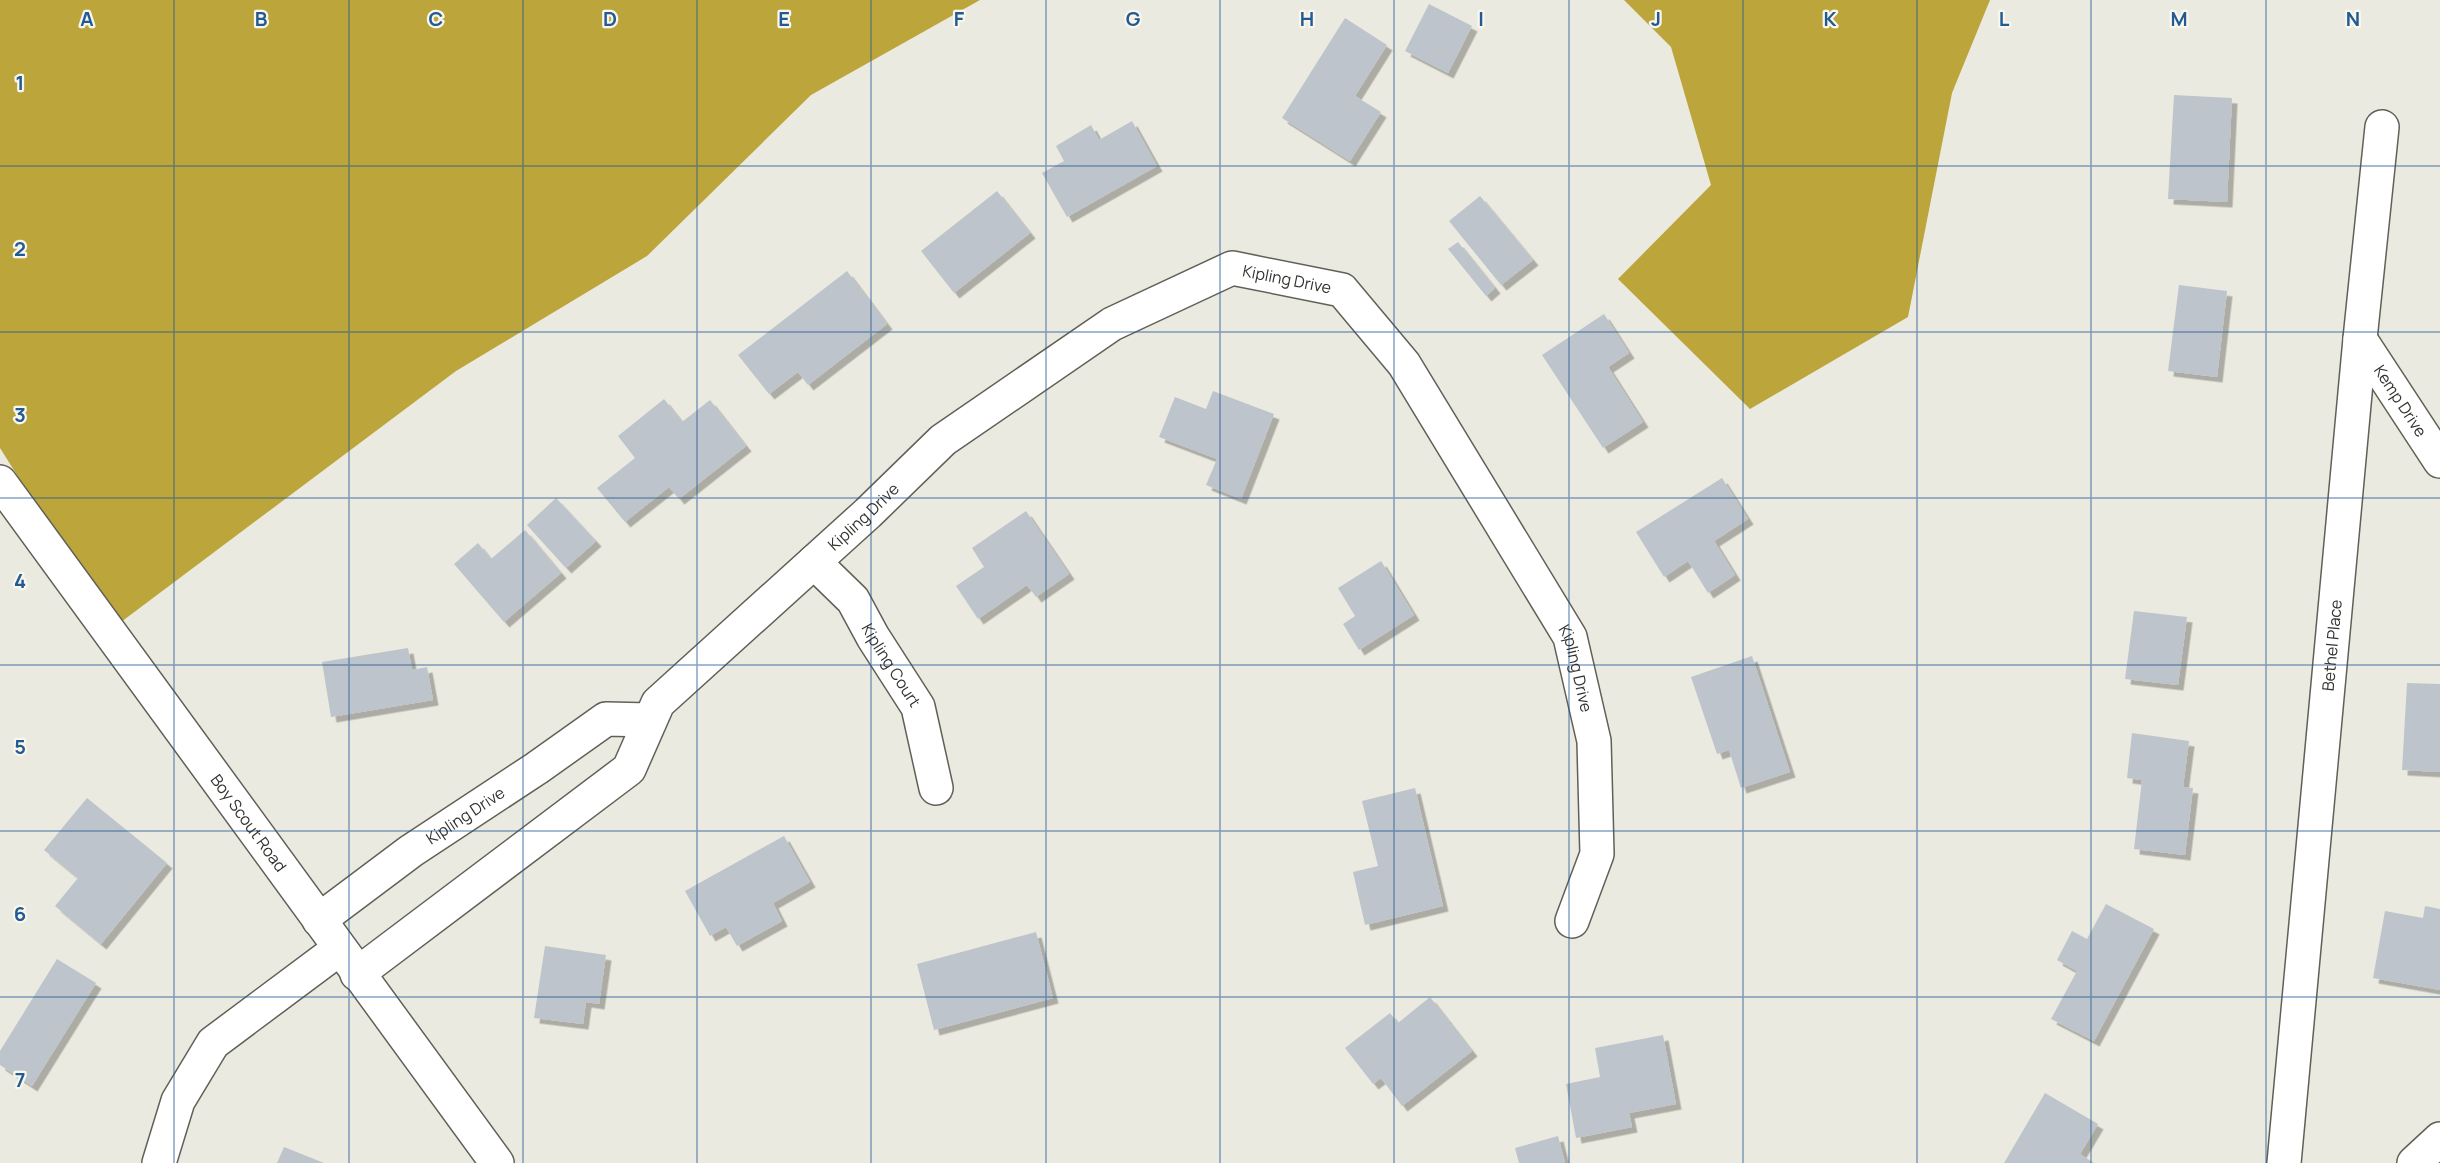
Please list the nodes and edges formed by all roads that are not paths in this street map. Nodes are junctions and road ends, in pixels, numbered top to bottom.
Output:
1 (2382, 127) dead end
2 (2360, 339) junction
3 (2440, 461) edge
4 (0, 482) edge
5 (814, 562) junction
6 (650, 720) junction
7 (936, 788) dead end
8 (319, 920) junction
9 (1572, 921) dead end
10 (348, 962) junction
11 (2440, 1139) edge
12 (159, 1163) edge
13 (497, 1163) edge
14 (2284, 1163) edge
15 (2414, 1163) edge

1 - 2 street, Bethel Place
2 - 3 street, Kemp Drive
2 - 14 street, Bethel Place
4 - 8 street, Boy Scout Road
5 - 6 street, Kipling Drive
5 - 7 street, Kipling Court
5 - 9 street, Kipling Drive
6 - 8 street, Kipling Drive
6 - 10 street, Kipling Drive
8 - 10 street, Boy Scout Road
10 - 12 street, Kipling Drive
10 - 13 street, Boy Scout Road
11 - 15 street

